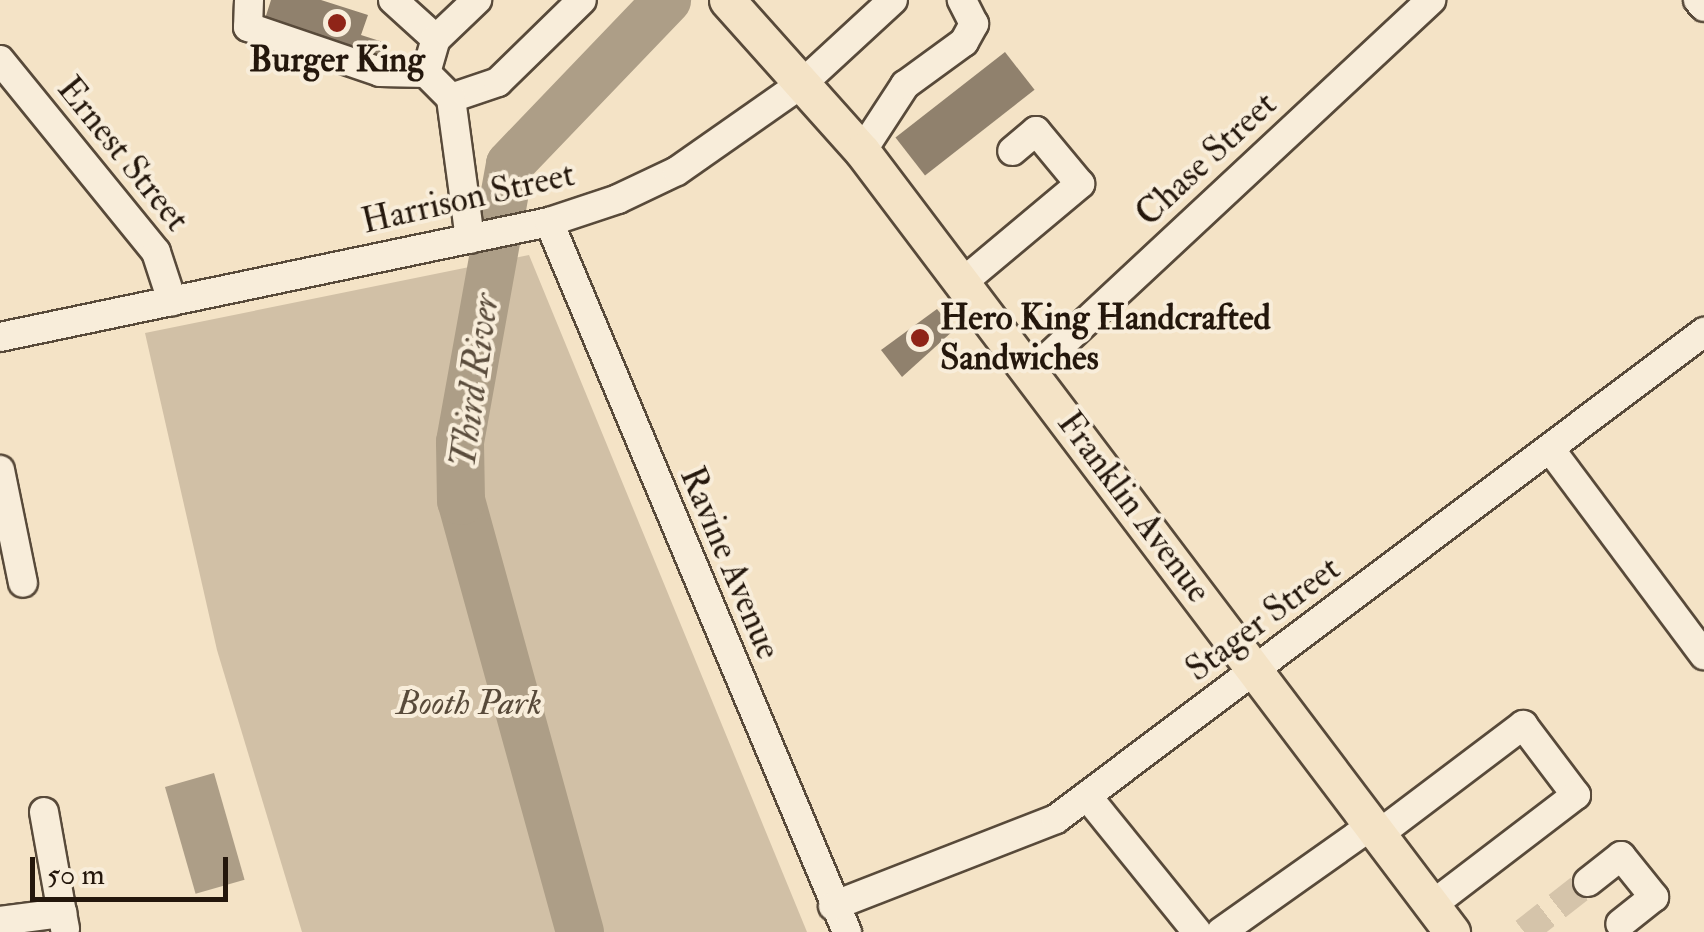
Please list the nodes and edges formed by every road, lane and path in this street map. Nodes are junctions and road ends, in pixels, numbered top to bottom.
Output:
1 (249, 0) edge
2 (393, 0) edge
3 (477, 0) edge
4 (582, 0) edge
5 (893, 0) edge
6 (962, 0) edge
7 (1431, 0) edge
8 (1698, 0) edge
9 (742, 5) edge
10 (1704, 7) edge
11 (436, 39) junction
12 (0, 60) edge
13 (426, 73) junction
14 (804, 82) junction
15 (452, 98) junction
16 (862, 151) junction
17 (1012, 152) dead end
18 (542, 224) junction
19 (464, 241) junction
20 (963, 282) junction
21 (172, 300) junction
22 (1704, 332) edge
23 (0, 336) edge
24 (1032, 372) junction
25 (1551, 450) junction
26 (0, 470) edge
27 (23, 583) dead end
28 (1704, 656) edge
29 (1257, 670) junction
30 (1087, 796) junction
31 (44, 812) dead end
32 (1376, 830) junction
33 (1588, 882) tunnel mouth
34 (834, 906) junction
35 (1442, 918) edge
36 (0, 921) edge
37 (64, 923) edge
38 (1620, 924) dead end
39 (847, 932) edge
40 (1197, 932) edge
41 (1221, 932) edge

1 - 13 street
2 - 11 street
3 - 11 street
4 - 15 street
5 - 14 street, Harrison Street
6 - 16 street
7 - 24 street, Chase Street
8 - 10 street
9 - 14 main road, Franklin Avenue
11 - 13 street
12 - 21 street, Ernest Street
13 - 15 street
14 - 16 main road, Franklin Avenue
14 - 18 street, Harrison Street
15 - 19 street
16 - 20 main road, Franklin Avenue
17 - 20 street
18 - 19 street, Harrison Street
18 - 34 street, Ravine Avenue
19 - 21 street, Harrison Street
20 - 24 main road, Franklin Avenue
21 - 23 street, Harrison Street
22 - 25 street, Stager Street
24 - 29 main road, Franklin Avenue
25 - 28 street
25 - 29 street, Stager Street
26 - 27 street
29 - 30 street, Stager Street
29 - 32 main road, Franklin Avenue
30 - 34 street, Stager Street
30 - 40 street
31 - 37 street
32 - 35 main road, Franklin Avenue
32 - 35 street
32 - 41 street
33 - 38 street
34 - 39 street, Ravine Avenue
36 - 37 street

